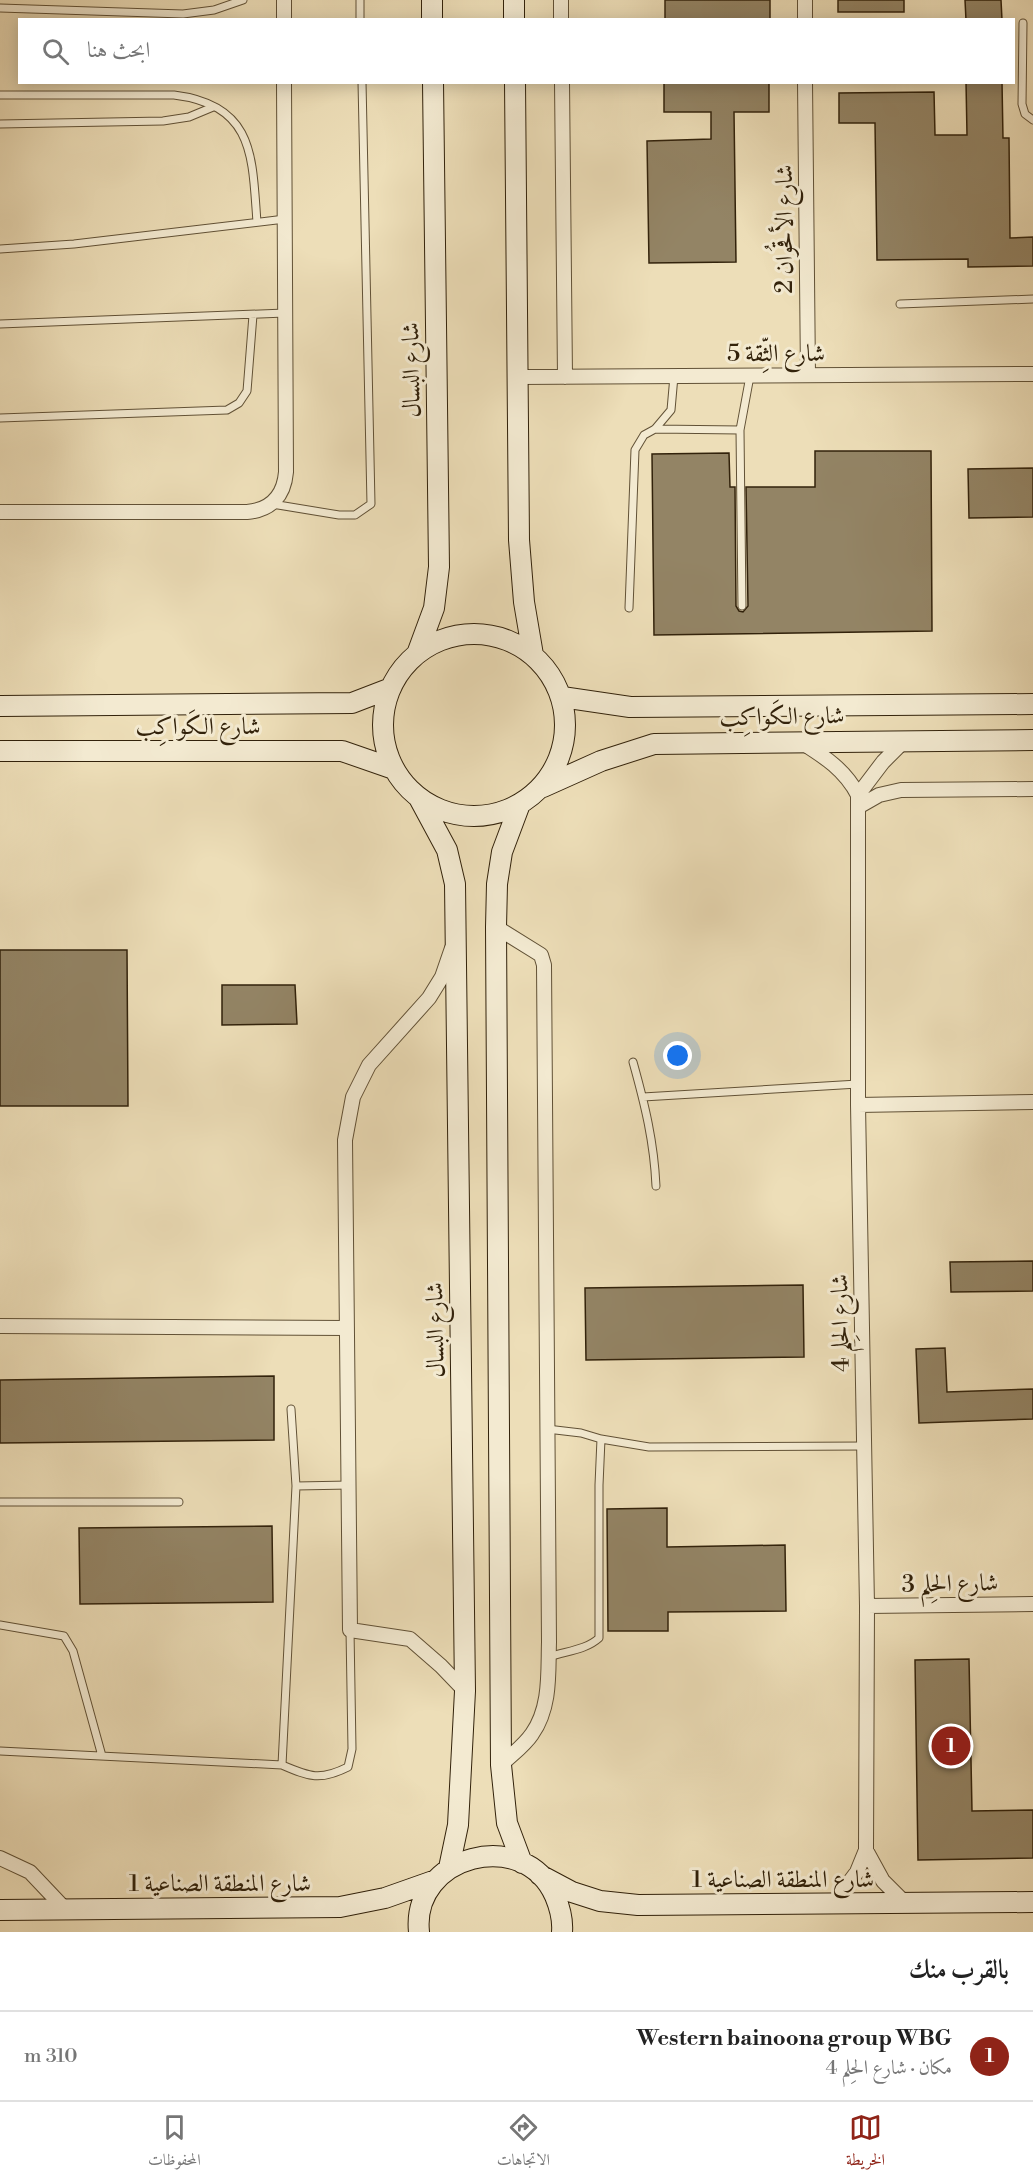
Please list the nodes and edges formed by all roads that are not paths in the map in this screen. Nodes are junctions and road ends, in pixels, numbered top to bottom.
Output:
1 (243, 0) edge
2 (284, 0) edge
3 (360, 0) edge
4 (432, 0) edge
5 (514, 0) edge
6 (561, 0) edge
7 (805, 0) edge
8 (0, 8) edge
9 (284, 18) edge
10 (360, 18) edge
11 (432, 18) edge
12 (514, 18) edge
13 (561, 18) edge
14 (805, 18) edge
15 (1023, 23) dead end
16 (284, 84) edge
17 (362, 84) edge
18 (433, 84) edge
19 (515, 84) edge
20 (562, 84) edge
21 (805, 84) edge
22 (0, 95) edge
23 (213, 107) junction
24 (1033, 120) edge
25 (0, 124) edge
26 (285, 219) junction
27 (257, 222) junction
28 (0, 249) edge
29 (1033, 299) edge
30 (900, 304) dead end
31 (285, 313) junction
32 (254, 315) junction
33 (0, 324) edge
34 (1033, 374) edge
35 (808, 375) junction
36 (519, 376) junction
37 (674, 376) junction
38 (750, 376) junction
39 (565, 377) junction
40 (0, 417) edge
41 (655, 429) junction
42 (740, 430) junction
43 (272, 504) junction
44 (0, 512) edge
45 (742, 606) dead end
46 (629, 608) dead end
47 (417, 654) junction
48 (532, 655) junction
49 (391, 688) junction
50 (562, 697) junction
51 (1033, 704) edge
52 (0, 706) edge
53 (905, 740) junction
54 (1033, 740) edge
55 (801, 742) junction
56 (0, 751) edge
57 (394, 769) junction
58 (540, 789) junction
59 (1033, 789) edge
60 (419, 798) junction
61 (858, 801) junction
62 (520, 804) junction
63 (496, 927) junction
64 (456, 938) junction
65 (633, 1062) dead end
66 (858, 1084) junction
67 (643, 1097) junction
68 (1033, 1102) edge
69 (858, 1105) junction
70 (656, 1186) dead end
71 (0, 1326) edge
72 (347, 1328) junction
73 (291, 1409) dead end
74 (547, 1429) junction
75 (601, 1439) junction
76 (864, 1446) junction
77 (350, 1485) junction
78 (296, 1486) junction
79 (0, 1502) edge
80 (179, 1502) dead end
81 (1033, 1604) edge
82 (867, 1606) junction
83 (0, 1625) edge
84 (350, 1630) junction
85 (549, 1658) junction
86 (465, 1691) junction
87 (0, 1751) edge
88 (102, 1756) junction
89 (282, 1765) junction
90 (501, 1765) junction
91 (866, 1850) junction
92 (0, 1858) edge
93 (522, 1863) junction
94 (443, 1874) junction
95 (540, 1875) junction
96 (1033, 1902) edge
97 (905, 1903) junction
98 (833, 1904) junction
99 (65, 1909) junction
100 (0, 1910) edge
101 (418, 1932) edge
102 (562, 1932) edge

1 - 8 lane
2 - 9 street
3 - 10 lane
4 - 11 street
5 - 12 street
6 - 13 street
7 - 14 street
15 - 24 lane
16 - 26 street
17 - 43 lane
18 - 47 street, شارع البسال
19 - 36 street
20 - 39 street
21 - 35 street, شارع الأقحُوان 2
22 - 23 lane
23 - 25 lane
23 - 27 lane
26 - 27 lane
26 - 31 street
27 - 28 lane
29 - 30 lane
31 - 32 lane
31 - 43 street
32 - 33 lane
32 - 40 lane
34 - 35 street, شارع الثِّقة 5
35 - 38 street, شارع الثِّقة 5
36 - 39 street, شارع الثِّقة 5
36 - 48 street
37 - 38 street, شارع الثِّقة 5
37 - 39 street, شارع الثِّقة 5
37 - 41 lane
38 - 42 lane
41 - 42 lane
41 - 46 lane
42 - 45 lane
43 - 44 street
47 - 48 street
47 - 49 street
48 - 50 street
49 - 52 street, شارع الكَواكِب
49 - 57 street
50 - 51 street, شارع الكَواكِب
50 - 58 street
53 - 54 street, شارع الكَواكِب
53 - 55 street, شارع الكَواكِب
53 - 61 street
55 - 58 street, شارع الكَواكِب
55 - 61 street
56 - 57 street, شارع الكَواكِب
57 - 60 street
58 - 62 street
59 - 61 street
60 - 62 street
60 - 64 street, شارع البسال
61 - 66 street, شارع الحِلم 4
62 - 63 street
63 - 74 street
63 - 90 street
64 - 72 street
64 - 86 street, شارع البسال
65 - 67 lane
66 - 67 lane
66 - 69 street, شارع الحِلم 4
67 - 70 lane
68 - 69 street
69 - 76 street, شارع الحِلم 4
71 - 72 street
72 - 77 street
73 - 78 lane
74 - 75 lane
74 - 85 street
75 - 76 lane
75 - 85 lane
76 - 82 street, شارع الحِلم 4
77 - 78 lane
77 - 84 street
78 - 89 lane
79 - 80 lane
81 - 82 street, شارع الحِلم 3
82 - 91 street, شارع الحِلم 4
83 - 88 lane
84 - 86 street
84 - 89 lane
85 - 90 street
86 - 94 street, شارع البسال
87 - 88 lane
88 - 89 lane
90 - 93 street
91 - 97 street, شارع الحِلم 4
91 - 98 street, شارع الحِلم 4
92 - 99 street
93 - 94 street, شارع المنطقة الصناعية 1
93 - 95 street, شارع المنطقة الصناعية 1
94 - 99 street, شارع المنطقة الصناعية 1
94 - 101 street, شارع البسال
95 - 98 street, شارع المنطقة الصناعية 1
95 - 102 street
96 - 97 street, شارع المنطقة الصناعية 1
97 - 98 street, شارع المنطقة الصناعية 1
99 - 100 street, شارع المنطقة الصناعية 1

